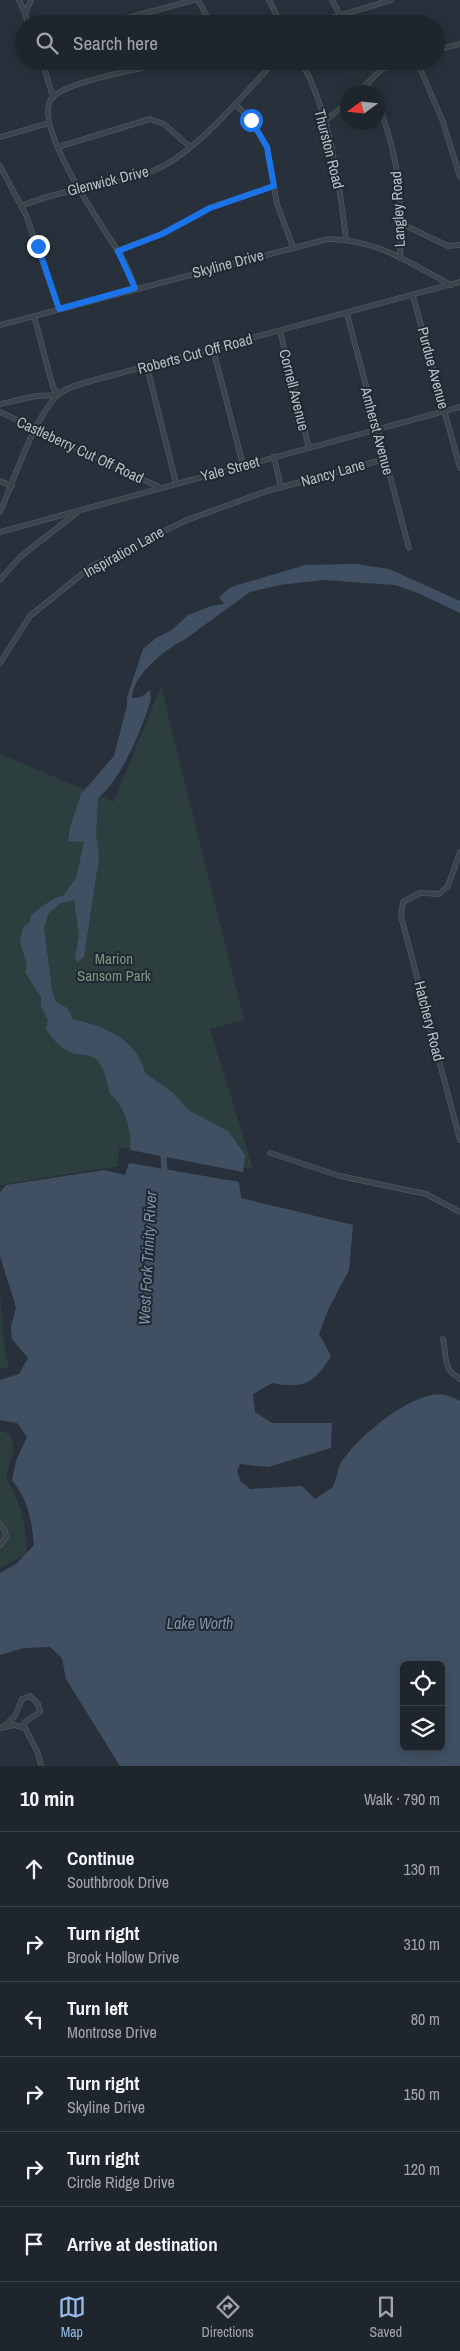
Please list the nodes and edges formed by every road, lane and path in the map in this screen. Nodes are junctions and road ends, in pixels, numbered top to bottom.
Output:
1 (19, 0) edge
2 (31, 0) edge
3 (194, 0) edge
4 (198, 0) edge
5 (269, 0) edge
6 (332, 0) edge
7 (391, 0) edge
8 (25, 13) joint
9 (138, 15) edge
10 (206, 15) edge
11 (276, 15) edge
12 (340, 15) joint
13 (460, 44) edge
14 (445, 48) edge
15 (45, 70) edge
16 (133, 70) edge
17 (267, 70) edge
18 (305, 70) edge
19 (381, 70) edge
20 (420, 70) edge
21 (367, 85) edge
22 (53, 97) junction
23 (235, 104) junction
24 (340, 109) edge
25 (325, 121) junction
26 (49, 123) junction
27 (385, 127) edge
28 (0, 137) edge
29 (58, 147) junction
30 (190, 147) junction
31 (0, 166) edge
32 (460, 177) edge
33 (274, 186) junction
34 (79, 190) junction
35 (21, 206) junction
36 (402, 224) junction
37 (346, 239) junction
38 (460, 245) edge
39 (293, 247) junction
40 (118, 251) junction
41 (400, 258) junction
42 (460, 282) edge
43 (451, 285) junction
44 (135, 288) junction
45 (413, 296) junction
46 (59, 309) junction
47 (347, 314) junction
48 (34, 316) junction
49 (0, 325) edge
50 (280, 331) junction
51 (213, 348) junction
52 (147, 368) junction
53 (58, 395) junction
54 (0, 404) edge
55 (460, 406) edge
56 (444, 411) junction
57 (0, 412) edge
58 (36, 429) junction
59 (377, 429) junction
60 (309, 448) junction
61 (274, 457) junction
62 (384, 459) junction
63 (243, 465) junction
64 (460, 468) edge
65 (0, 481) edge
66 (176, 483) junction
67 (12, 486) junction
68 (160, 488) junction
69 (280, 488) junction
70 (83, 508) junction
71 (0, 512) edge
72 (0, 532) edge
73 (409, 548) dead end
74 (0, 580) edge
75 (0, 663) edge
76 (460, 852) edge
77 (457, 1119) edge
78 (460, 1140) edge
79 (270, 1153) dead end
80 (460, 1212) edge
81 (443, 1339) dead end
82 (460, 1379) edge
83 (0, 1524) edge
84 (0, 1545) edge
85 (22, 1726) junction
86 (2, 1727) edge
87 (41, 1766) edge

1 - 8 street
2 - 8 street
3 - 9 street
4 - 10 street
5 - 11 street
6 - 12 street
7 - 12 street
13 - 14 street
15 - 22 street
16 - 22 street
17 - 23 street, Glenwick Drive
18 - 25 street, Thurston Road
19 - 21 street
20 - 32 street
22 - 26 street
23 - 30 street, Glenwick Drive
23 - 33 street
24 - 25 street
25 - 37 street, Thurston Road
26 - 28 street
26 - 29 street
27 - 36 street, Langley Road
29 - 30 street
29 - 34 street
30 - 34 street, Glenwick Drive
31 - 35 street
33 - 39 street
33 - 40 street
34 - 35 street, Glenwick Drive
34 - 40 street
35 - 46 street
36 - 38 street
36 - 41 street, Langley Road
37 - 39 street, Skyline Drive
37 - 41 street, Skyline Drive
39 - 44 street, Skyline Drive
40 - 44 street
41 - 43 street, Skyline Drive
42 - 43 street, Roberts Cut Off Road
43 - 45 street, Roberts Cut Off Road
44 - 46 street, Skyline Drive
45 - 47 street, Roberts Cut Off Road
45 - 56 street, Purdue Avenue
46 - 48 street, Skyline Drive
47 - 50 street, Roberts Cut Off Road
47 - 59 street, Amherst Avenue
48 - 49 street, Skyline Drive
48 - 53 street
50 - 51 street, Roberts Cut Off Road
50 - 60 street, Cornell Avenue
51 - 52 street, Roberts Cut Off Road
51 - 63 street
52 - 53 street, Roberts Cut Off Road
52 - 66 street
53 - 54 street
53 - 58 street
55 - 56 street, Yale Street
56 - 59 street, Yale Street
56 - 64 street, Purdue Avenue
57 - 58 street, Castleberry Cut Off Road
58 - 67 street
58 - 68 street, Castleberry Cut Off Road
59 - 60 street, Yale Street
59 - 62 street, Amherst Avenue
60 - 61 street, Yale Street
61 - 63 street, Yale Street
61 - 69 street
62 - 69 street, Nancy Lane
62 - 73 street, Amherst Avenue
63 - 66 street, Yale Street
65 - 67 street
66 - 68 street, Yale Street
67 - 71 street
68 - 70 street, Yale Street
69 - 75 street, Inspiration Lane
70 - 72 street, Yale Street
70 - 74 street
76 - 77 street, Hatchery Road
77 - 78 street, Hatchery Road
79 - 80 street
81 - 82 street
83 - 84 street
85 - 86 street
85 - 86 street
85 - 87 street

